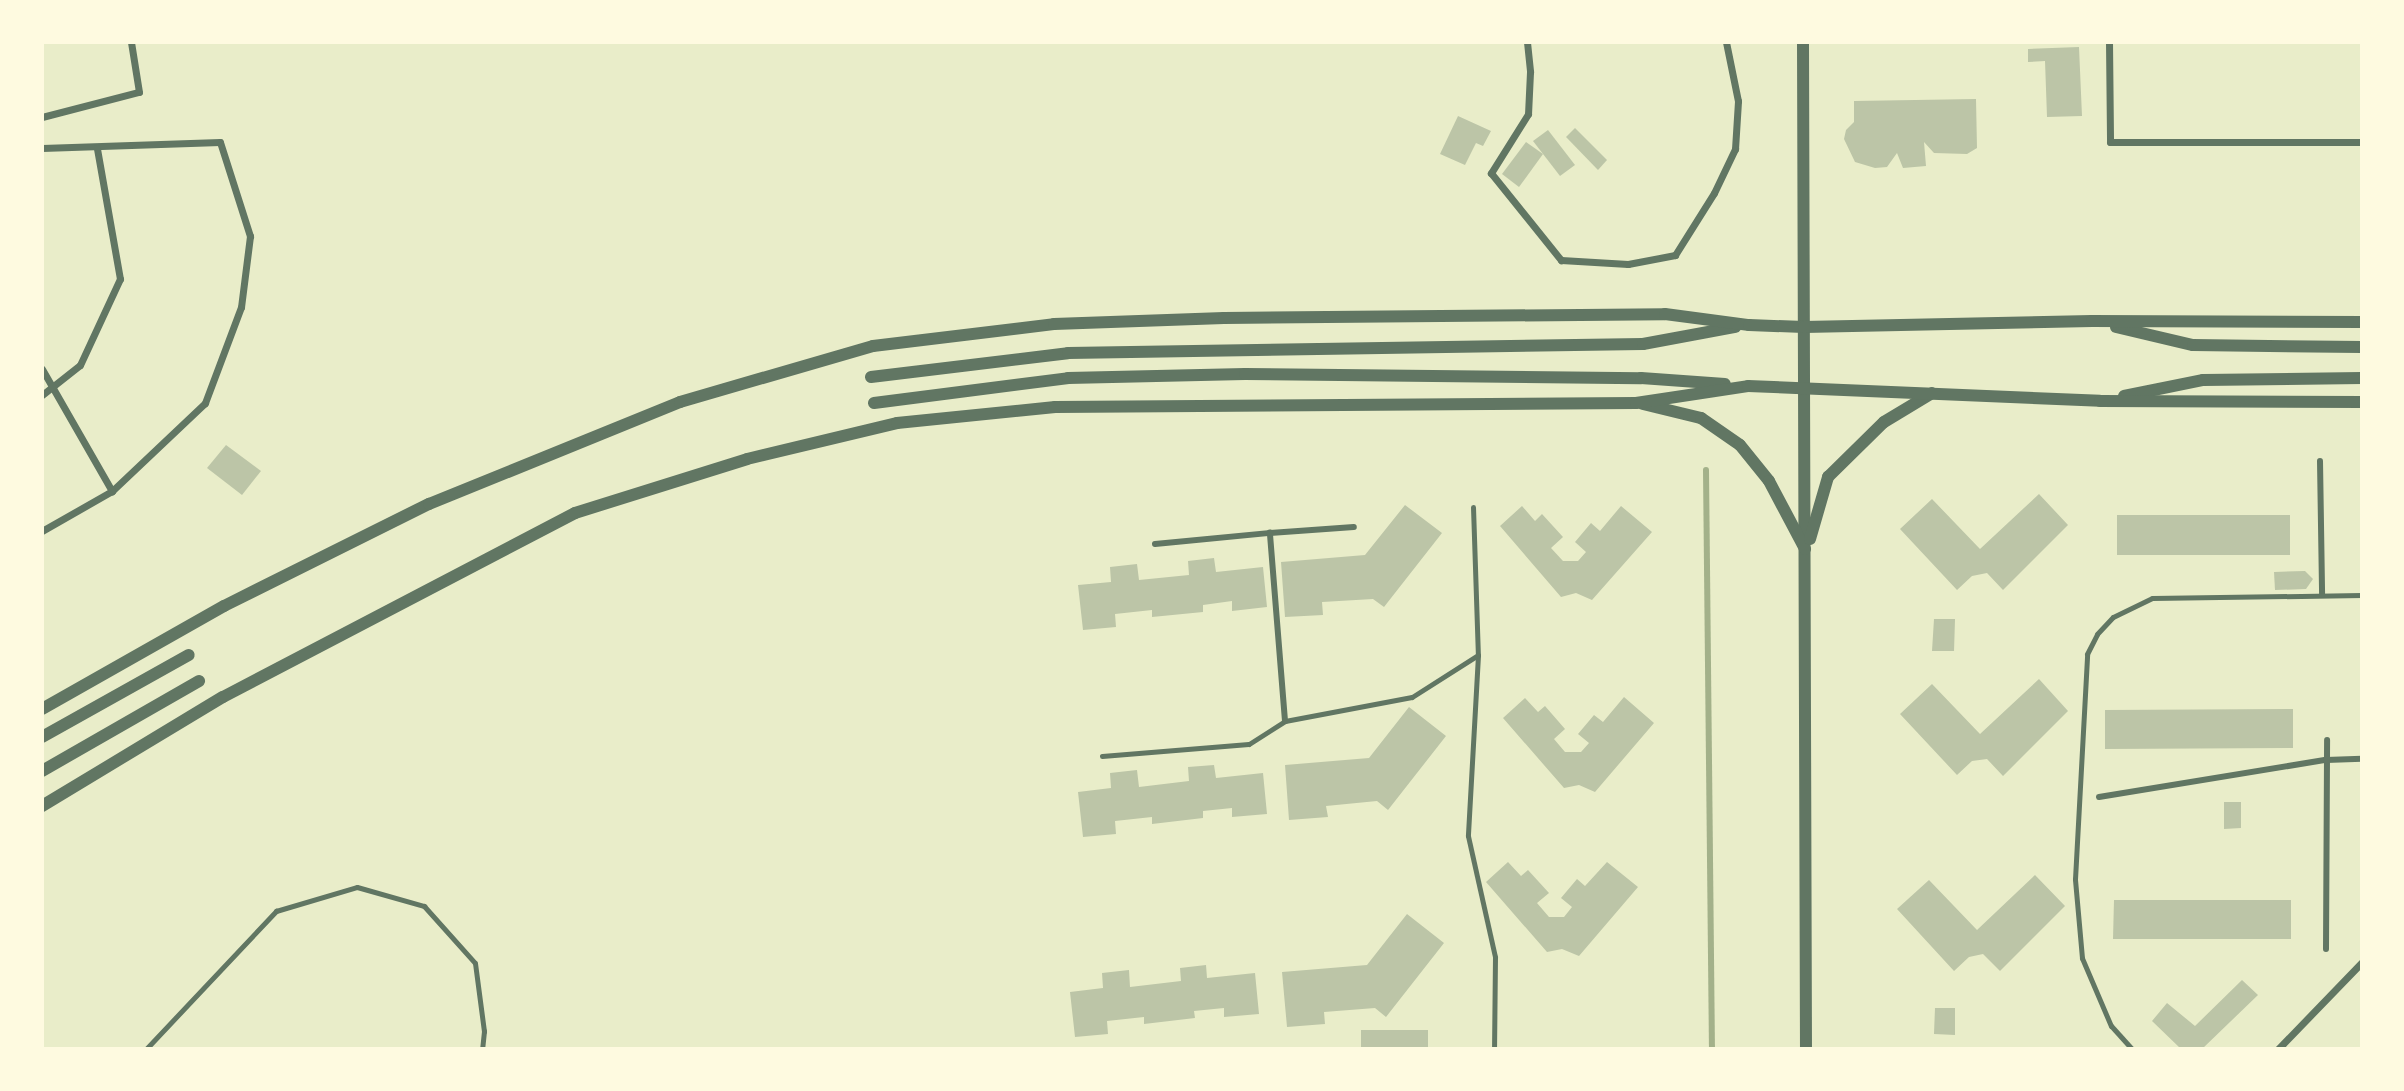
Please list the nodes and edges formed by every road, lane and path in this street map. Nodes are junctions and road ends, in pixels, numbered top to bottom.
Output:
1 (131, 42) edge
2 (1527, 42) edge
3 (1726, 42) edge
4 (1803, 42) edge
5 (2109, 42) edge
6 (42, 117) edge
7 (2362, 142) edge
8 (42, 148) edge
9 (97, 148) junction
10 (2092, 321) junction
11 (2362, 321) edge
12 (1749, 325) junction
13 (1804, 327) junction
14 (2362, 347) edge
15 (42, 369) edge
16 (872, 377) dead end
17 (2362, 378) edge
18 (1748, 386) junction
19 (1806, 388) junction
20 (53, 389) junction
21 (1931, 393) junction
22 (42, 395) edge
23 (2100, 401) junction
24 (2362, 402) edge
25 (874, 403) dead end
26 (1636, 403) junction
27 (2320, 461) dead end
28 (112, 491) junction
29 (1474, 507) dead end
30 (1353, 527) dead end
31 (42, 531) edge
32 (1270, 533) junction
33 (1155, 544) dead end
34 (1806, 552) junction
35 (2322, 595) junction
36 (2362, 596) edge
37 (190, 655) dead end
38 (1478, 655) junction
39 (199, 681) dead end
40 (42, 709) edge
41 (1285, 721) junction
42 (42, 737) edge
43 (2327, 740) dead end
44 (1102, 756) dead end
45 (2362, 759) edge
46 (2326, 760) junction
47 (42, 771) edge
48 (2099, 797) dead end
49 (42, 806) edge
50 (2326, 948) dead end
51 (2362, 962) edge
52 (146, 1049) edge
53 (482, 1049) edge
54 (1494, 1049) edge
55 (1806, 1049) edge
56 (2132, 1049) edge
57 (2278, 1049) edge

1 - 6 street
2 - 3 street
4 - 13 street
5 - 7 street
8 - 9 street
9 - 20 street
9 - 28 street
10 - 11 street
10 - 13 street
10 - 14 street
12 - 13 street
12 - 16 street
12 - 40 street
13 - 19 street
15 - 20 street
17 - 23 street
18 - 19 street
18 - 25 street
18 - 26 street
19 - 21 street
19 - 34 street
20 - 22 street
20 - 28 street
21 - 23 street
21 - 34 street
23 - 24 street
26 - 34 street
26 - 49 street
27 - 35 street
28 - 31 street
29 - 38 lane
30 - 32 street
32 - 33 street
32 - 41 street
34 - 55 street
35 - 36 lane
35 - 56 lane
37 - 42 street
38 - 41 lane
38 - 54 lane
39 - 47 street
41 - 44 lane
43 - 46 street
45 - 46 street
46 - 48 street
46 - 50 street
51 - 57 street
52 - 53 lane

